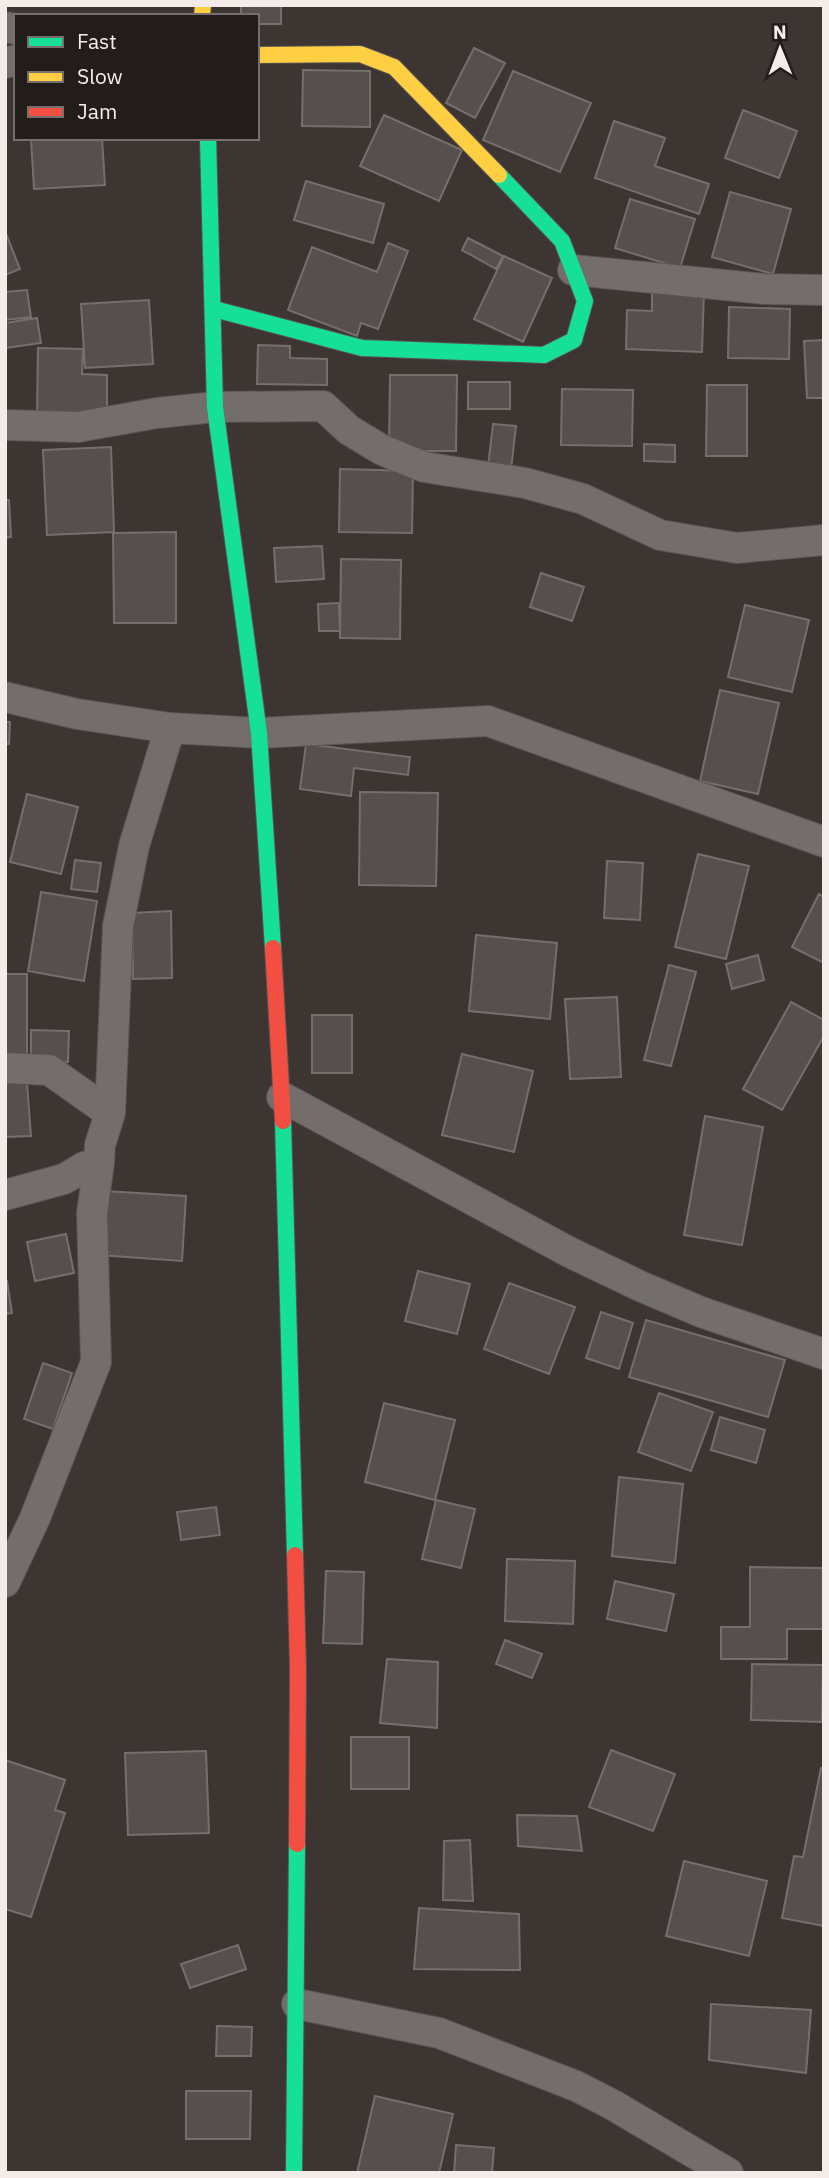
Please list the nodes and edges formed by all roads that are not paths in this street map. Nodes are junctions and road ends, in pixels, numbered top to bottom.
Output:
1 (259, 55) edge
2 (208, 140) edge
3 (573, 270) junction
4 (824, 290) edge
5 (214, 309) junction
6 (215, 407) junction
7 (5, 425) edge
8 (824, 540) edge
9 (5, 697) edge
10 (170, 728) junction
11 (259, 733) junction
12 (824, 842) edge
13 (5, 1068) edge
14 (282, 1097) junction
15 (110, 1113) junction
16 (99, 1163) junction
17 (5, 1195) edge
18 (824, 1354) edge
19 (5, 1582) edge
20 (297, 2004) junction
21 (294, 2173) edge
22 (728, 2173) edge

1 - 3 street
2 - 5 street
3 - 4 street
3 - 5 street
5 - 6 street
6 - 7 street
6 - 8 street
6 - 11 street
9 - 10 street
10 - 11 street
10 - 15 street
11 - 12 street
11 - 14 street
13 - 15 street
14 - 18 street
14 - 20 street
15 - 16 street
16 - 17 street
16 - 19 street
20 - 21 street
20 - 22 street

